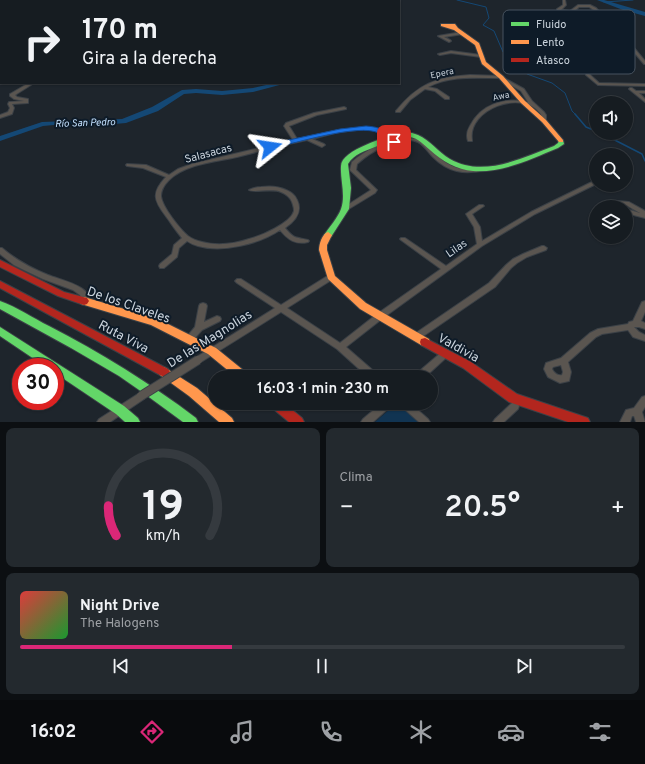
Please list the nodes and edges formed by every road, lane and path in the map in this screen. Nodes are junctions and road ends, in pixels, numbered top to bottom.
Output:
1 (564, 0) edge
2 (558, 10) edge
3 (574, 10) edge
4 (597, 10) edge
5 (459, 31) joint
6 (449, 41) dead end
7 (635, 51) edge
8 (440, 54) dead end
9 (481, 56) junction
10 (645, 63) edge
11 (587, 74) dead end
12 (502, 78) junction
13 (30, 84) edge
14 (18, 85) dead end
15 (645, 85) edge
16 (423, 87) junction
17 (12, 92) dead end
18 (645, 92) edge
19 (447, 98) dead end
20 (645, 101) edge
21 (522, 102) junction
22 (532, 104) junction
23 (344, 108) dead end
24 (398, 111) dead end
25 (0, 117) edge
26 (544, 121) junction
27 (377, 129) junction
28 (410, 135) junction
29 (307, 138) junction
30 (295, 140) junction
31 (470, 140) dead end
32 (385, 142) junction
33 (322, 145) dead end
34 (428, 147) junction
35 (129, 165) dead end
36 (169, 177) junction
37 (589, 185) edge
38 (252, 190) dead end
39 (481, 206) dead end
40 (633, 206) edge
41 (345, 209) junction
42 (633, 213) edge
43 (645, 213) edge
44 (645, 216) edge
45 (281, 227) junction
46 (186, 238) junction
47 (403, 239) dead end
48 (306, 241) dead end
49 (480, 245) junction
50 (544, 248) dead end
51 (0, 250) edge
52 (0, 263) edge
53 (162, 266) dead end
54 (445, 269) junction
55 (331, 277) junction
56 (239, 281) dead end
57 (0, 284) edge
58 (87, 302) junction
59 (645, 304) edge
60 (0, 305) edge
61 (203, 306) dead end
62 (280, 308) junction
63 (380, 316) junction
64 (217, 319) dead end
65 (633, 325) junction
66 (645, 326) edge
67 (199, 328) junction
68 (0, 331) edge
69 (416, 337) junction
70 (645, 338) edge
71 (189, 339) junction
72 (340, 347) junction
73 (212, 351) junction
74 (446, 354) junction
75 (41, 358) edge
76 (564, 361) dead end
77 (235, 370) edge
78 (366, 370) edge
79 (427, 370) edge
80 (64, 373) edge
81 (645, 400) edge
82 (515, 406) dead end
83 (120, 410) junction
84 (283, 410) edge
85 (380, 410) edge
86 (412, 410) edge
87 (637, 411) junction
88 (102, 422) edge
89 (134, 422) edge
90 (192, 422) edge
91 (228, 422) edge
92 (298, 422) edge
93 (366, 422) edge
94 (425, 422) edge
95 (498, 422) edge
96 (584, 422) edge
97 (625, 422) edge
98 (641, 422) edge

1 - 2 street
3 - 4 street
5 - 6 street
5 - 9 main road
7 - 10 street
8 - 9 street
9 - 12 main road
11 - 15 street
12 - 16 street, Epera
12 - 21 main road
12 - 22 street
13 - 25 street
14 - 17 street
16 - 19 street
16 - 24 street, Epera
18 - 20 street
21 - 22 street, Awa
21 - 26 main road
21 - 31 street, Awa
22 - 26 street
23 - 30 street
26 - 34 main road
27 - 28 street, Salasacas
27 - 29 street, Salasacas
27 - 32 street
28 - 32 main road
28 - 34 main road
29 - 30 street, Salasacas
29 - 33 street
30 - 36 street, Salasacas
32 - 34 street
32 - 41 main road
32 - 41 street
35 - 36 street
36 - 46 street
37 - 49 street, Lilas
38 - 45 street
39 - 49 street
40 - 43 street
41 - 55 main road
42 - 44 street
45 - 46 street
45 - 48 street
46 - 53 street
47 - 54 street
49 - 54 street, Lilas
50 - 69 street
51 - 58 street
52 - 58 main road, De los Claveles
54 - 63 street, Lilas
55 - 62 street, De las Magnolias
55 - 63 main road, Valdivia
56 - 62 street
57 - 91 main road, Ruta Viva
58 - 71 main road, De los Claveles
59 - 65 street
60 - 90 main road
61 - 67 street
62 - 72 street
62 - 73 street, De las Magnolias
63 - 69 main road, Valdivia
63 - 72 street, Lilas
64 - 67 street
65 - 66 street
65 - 70 street
65 - 76 street
67 - 71 street
68 - 75 main road
69 - 74 main road, Valdivia
71 - 73 main road, De los Claveles
72 - 78 street
73 - 77 main road, De los Claveles
73 - 83 street, De las Magnolias, bridge
74 - 79 street
74 - 96 main road, Valdivia
80 - 83 main road
81 - 87 street
82 - 95 street
83 - 88 street, De las Magnolias
83 - 89 main road
84 - 92 main road
85 - 93 street
86 - 94 street
87 - 97 street
87 - 98 street

